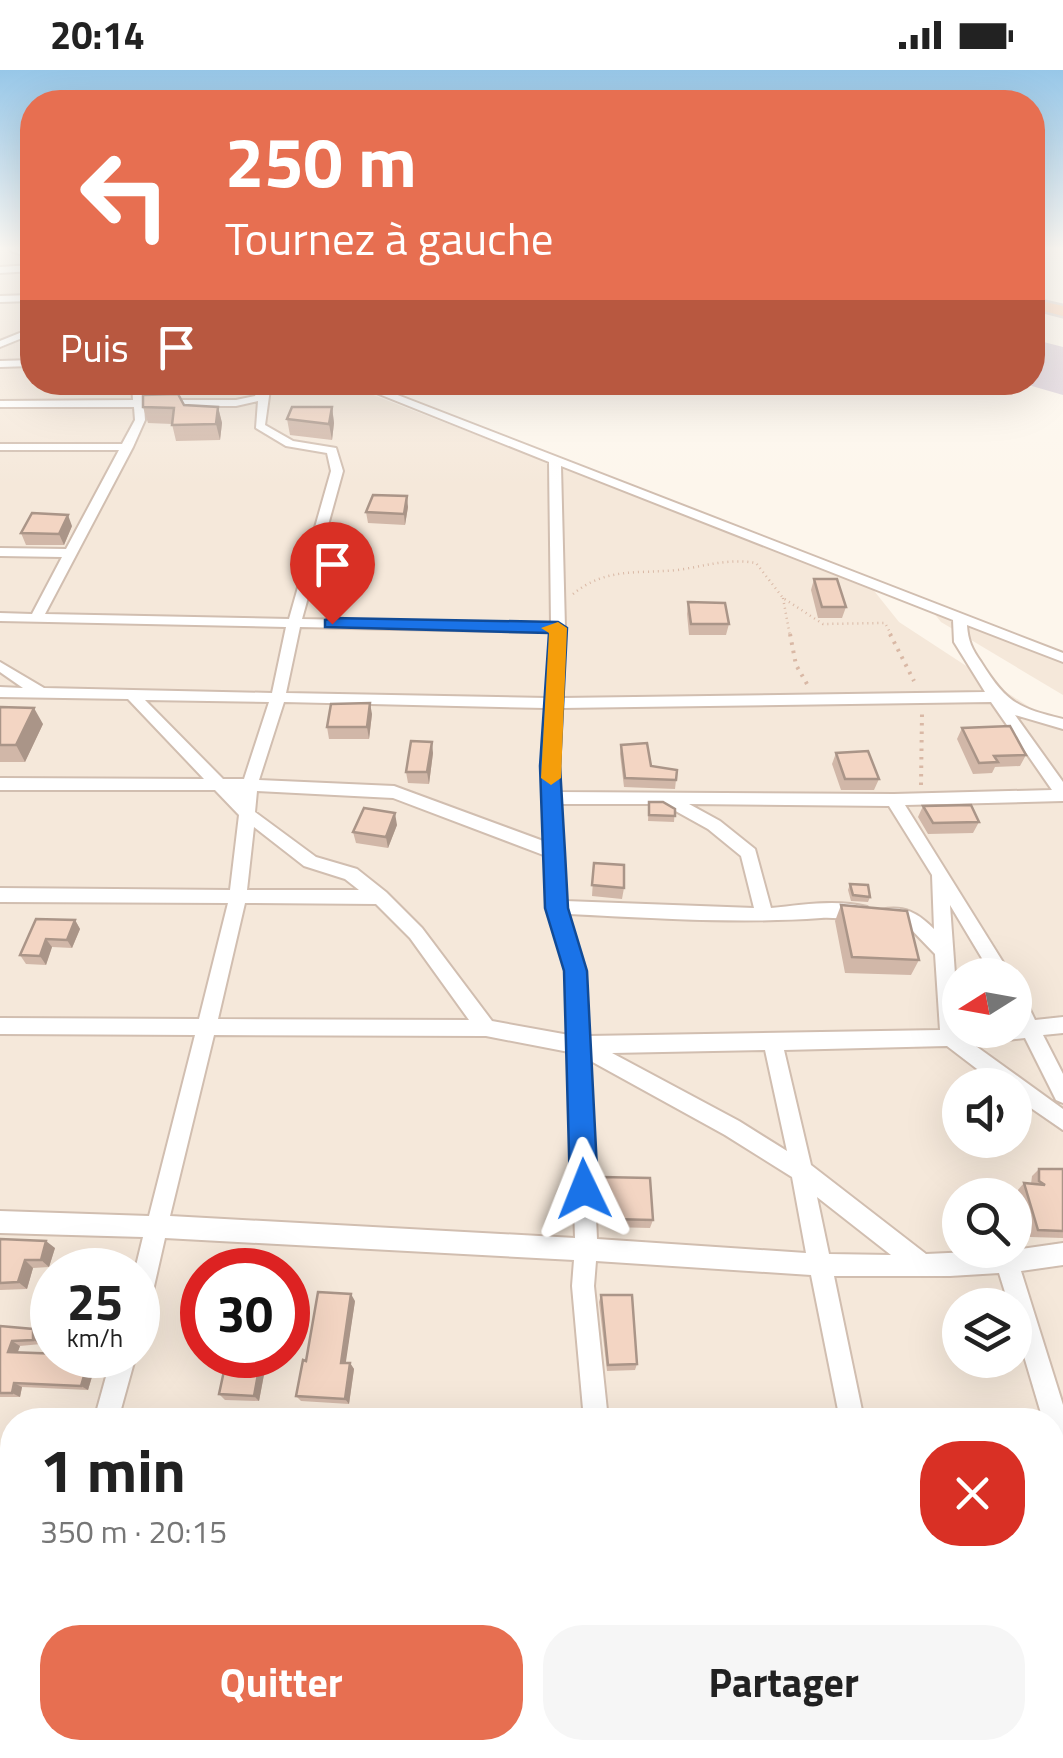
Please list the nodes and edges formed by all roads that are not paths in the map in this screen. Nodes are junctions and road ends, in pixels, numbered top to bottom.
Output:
1 (137, 395) edge
2 (262, 395) edge
3 (264, 395) edge
4 (388, 395) edge
5 (137, 402) junction
6 (0, 404) edge
7 (0, 447) edge
8 (128, 447) junction
9 (555, 460) junction
10 (0, 552) edge
11 (72, 554) junction
12 (0, 617) edge
13 (36, 618) junction
14 (960, 618) junction
15 (294, 623) junction
16 (558, 628) junction
17 (1063, 658) edge
18 (0, 666) edge
19 (0, 692) edge
20 (41, 693) junction
21 (132, 695) junction
22 (995, 697) junction
23 (278, 698) junction
24 (554, 703) junction
25 (1063, 724) edge
26 (0, 784) edge
27 (219, 785) junction
28 (250, 785) junction
29 (1063, 795) edge
30 (553, 798) junction
31 (665, 799) junction
32 (894, 800) junction
33 (246, 813) junction
34 (554, 852) junction
35 (939, 872) junction
36 (0, 895) edge
37 (380, 897) junction
38 (238, 898) junction
39 (557, 908) junction
40 (764, 915) junction
41 (944, 951) junction
42 (944, 958) edge
43 (992, 958) edge
44 (210, 1024) junction
45 (0, 1026) edge
46 (1063, 1026) edge
47 (486, 1028) junction
48 (1032, 1028) edge
49 (1032, 1032) edge
50 (942, 1038) edge
51 (773, 1042) junction
52 (579, 1045) junction
53 (964, 1048) edge
54 (1063, 1094) edge
55 (1063, 1121) edge
56 (804, 1173) junction
57 (0, 1222) edge
58 (159, 1226) junction
59 (153, 1248) edge
60 (586, 1250) junction
61 (1063, 1254) edge
62 (1032, 1258) edge
63 (919, 1263) junction
64 (942, 1263) edge
65 (817, 1264) junction
66 (1009, 1268) edge
67 (118, 1378) edge
68 (109, 1408) edge
69 (595, 1408) edge
70 (849, 1408) edge
71 (1052, 1408) edge

1 - 5 street
2 - 5 street
3 - 15 street
4 - 9 street
5 - 6 street
5 - 8 street
7 - 8 street
8 - 11 street
9 - 14 street
9 - 16 street
10 - 11 street
11 - 13 street
12 - 13 street
13 - 15 street
14 - 17 street
14 - 22 street
15 - 16 street
15 - 23 street
16 - 24 street
18 - 20 street
19 - 20 street
20 - 21 street
21 - 23 street
21 - 27 street
22 - 24 street
22 - 25 street
22 - 29 street
23 - 24 street
23 - 28 street
24 - 30 street
26 - 27 street
27 - 28 street
27 - 33 street
28 - 33 street
28 - 34 street
29 - 32 street
30 - 31 street
30 - 34 street
31 - 32 street
31 - 40 street
32 - 35 street
33 - 37 street
33 - 38 street
34 - 39 street
35 - 41 street
35 - 43 street
36 - 38 street
37 - 38 street
37 - 47 street
38 - 44 street
39 - 40 street
39 - 52 street
40 - 41 street
41 - 42 street
44 - 45 street
44 - 47 street
44 - 58 street
46 - 48 street
47 - 52 street
49 - 54 street
50 - 51 street
51 - 52 street
51 - 56 street
52 - 56 street
52 - 60 street
53 - 55 street
56 - 63 street
56 - 65 street
57 - 58 street
58 - 59 street
58 - 60 street
60 - 65 street
60 - 69 street
61 - 62 street
63 - 64 street
63 - 65 street
65 - 70 street
66 - 71 street
67 - 68 street

